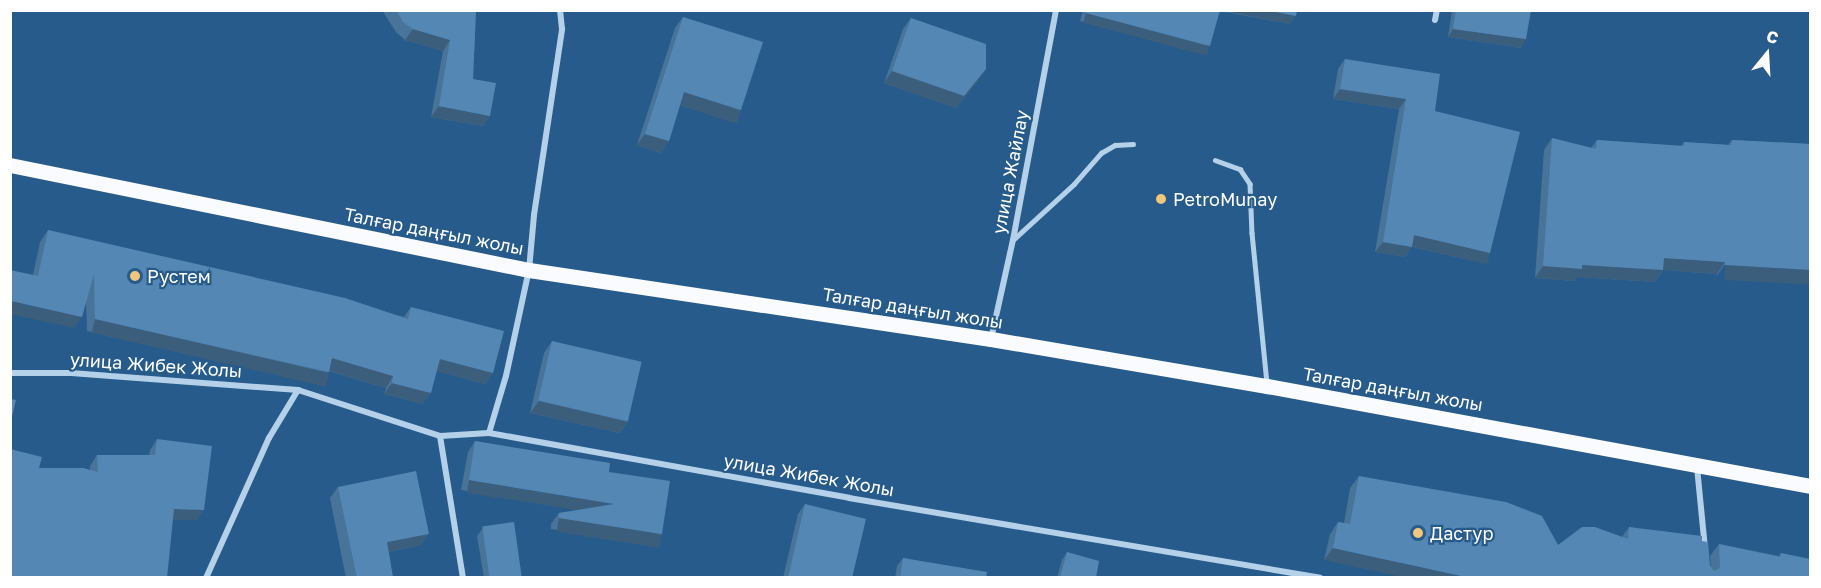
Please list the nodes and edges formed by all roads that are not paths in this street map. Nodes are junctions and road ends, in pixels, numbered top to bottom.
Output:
1 (560, 10) edge
2 (1056, 10) edge
3 (1437, 10) edge
4 (1435, 20) dead end
5 (1133, 144) dead end
6 (1215, 160) dead end
7 (10, 165) edge
8 (1013, 240) junction
9 (529, 270) junction
10 (991, 339) junction
11 (10, 373) edge
12 (1267, 386) junction
13 (298, 390) junction
14 (489, 434) junction
15 (440, 436) junction
16 (1697, 463) junction
17 (1810, 486) edge
18 (1705, 555) edge
19 (206, 578) edge
20 (463, 578) edge
21 (1320, 578) edge

1 - 9 street
2 - 8 street, улица Жайлау
3 - 4 street
5 - 8 lane
6 - 12 lane
7 - 9 main road, Талғар даңғыл жолы
8 - 10 street, улица Жайлау
9 - 10 main road, Талғар даңғыл жолы
9 - 14 street
10 - 12 main road, Талғар даңғыл жолы
11 - 13 street, улица Жибек Жолы
12 - 16 main road, Талғар даңғыл жолы
13 - 15 street, улица Жибек Жолы
13 - 19 street
14 - 15 street, улица Жибек Жолы
14 - 21 street, улица Жибек Жолы
15 - 20 street
16 - 17 main road, Талғар даңғыл жолы
16 - 18 street

